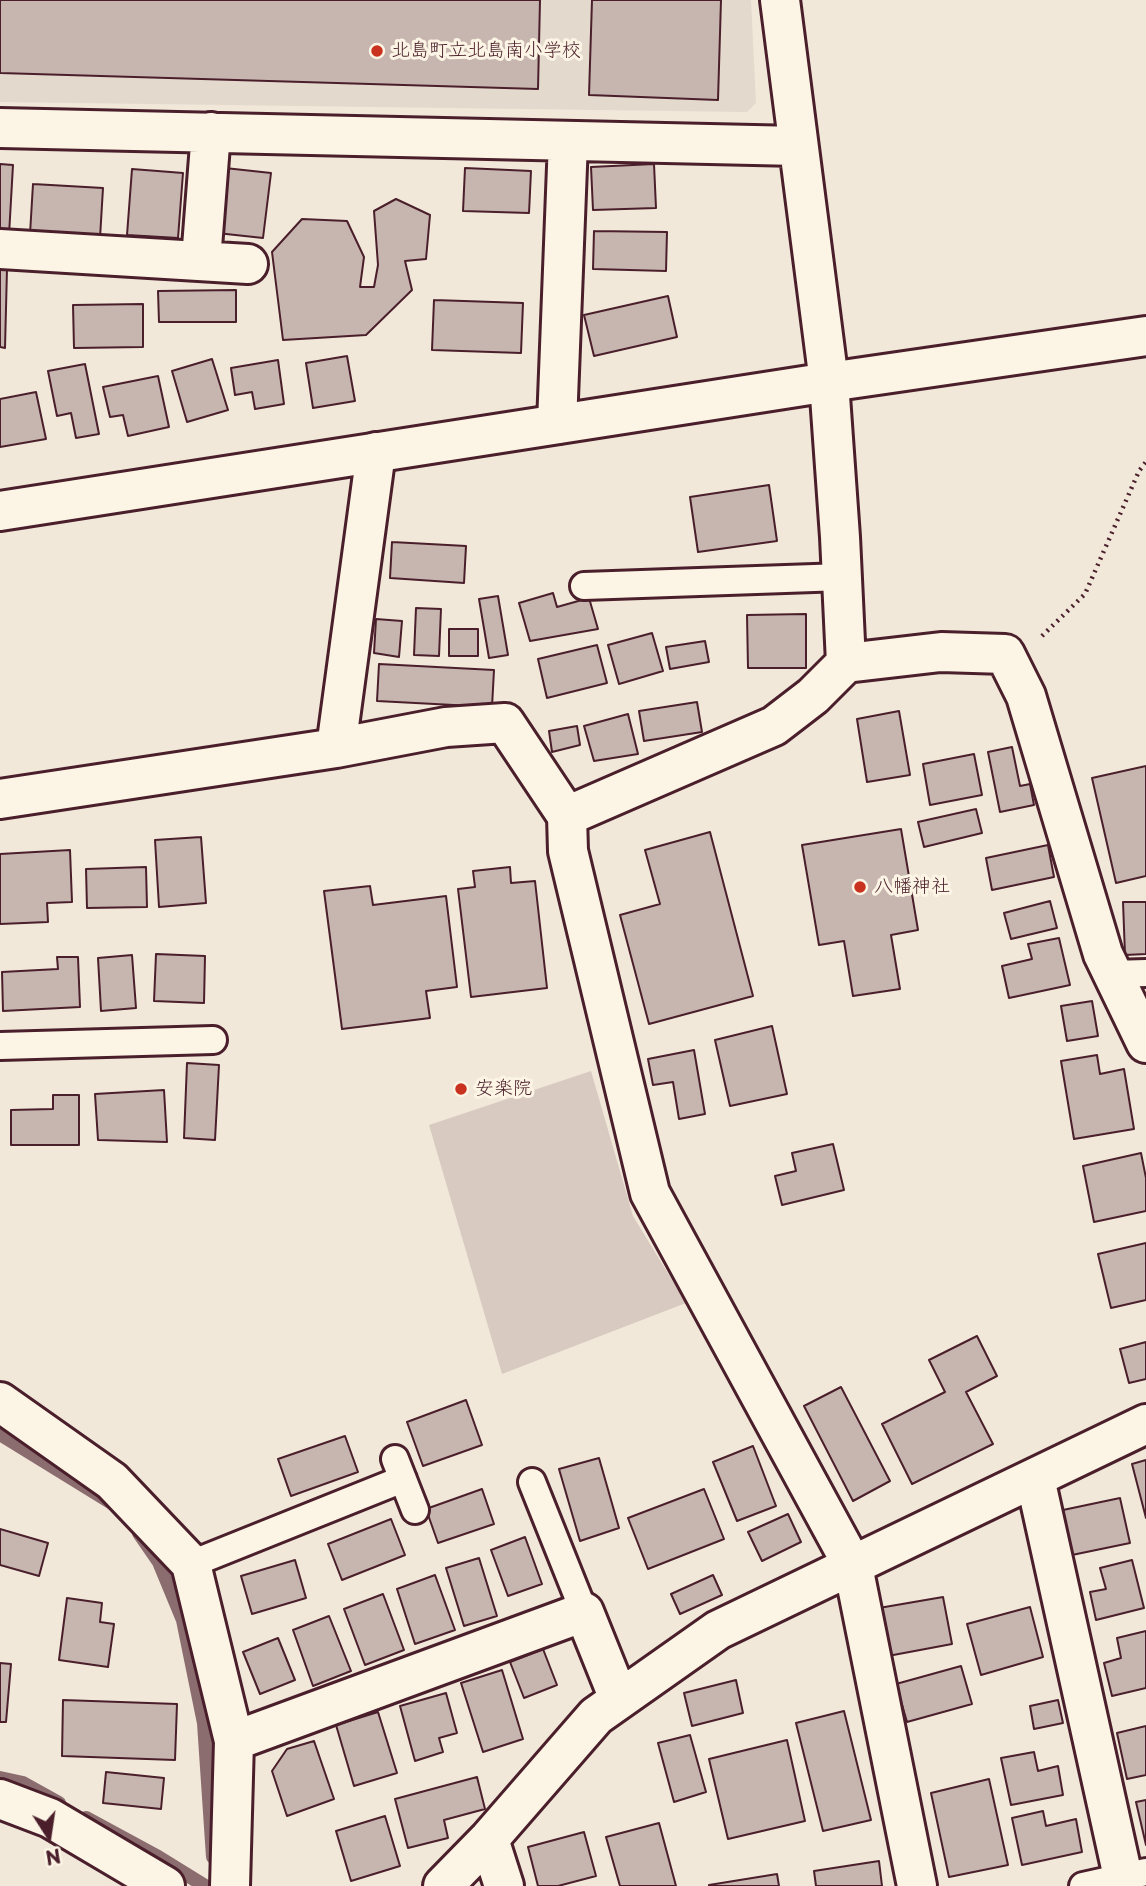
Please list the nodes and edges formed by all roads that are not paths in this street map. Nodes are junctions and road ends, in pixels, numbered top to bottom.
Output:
1 (780, 0) edge
2 (0, 128) edge
3 (211, 132) junction
4 (568, 141) junction
5 (798, 146) junction
6 (0, 249) edge
7 (201, 260) junction
8 (248, 264) dead end
9 (1146, 336) edge
10 (828, 382) junction
11 (557, 424) junction
12 (376, 452) junction
13 (0, 511) edge
14 (842, 577) junction
15 (584, 586) dead end
16 (846, 663) junction
17 (336, 748) junction
18 (0, 799) edge
19 (567, 816) junction
20 (1129, 974) edge
21 (213, 1040) dead end
22 (1146, 1043) edge
23 (0, 1046) edge
24 (0, 1402) edge
25 (1146, 1424) edge
26 (1035, 1478) junction
27 (532, 1482) dead end
28 (415, 1510) dead end
29 (191, 1564) junction
30 (853, 1566) junction
31 (584, 1612) junction
32 (620, 1699) junction
33 (234, 1741) junction
34 (0, 1800) edge
35 (489, 1839) junction
36 (1135, 1874) edge
37 (165, 1886) edge
38 (230, 1886) edge
39 (443, 1886) edge
40 (504, 1886) edge
41 (917, 1886) edge
42 (1083, 1886) edge

1 - 5 street
2 - 3 street
3 - 4 street
3 - 7 street
4 - 5 street
4 - 11 street
5 - 10 street
6 - 7 street
7 - 8 street
9 - 10 street
10 - 11 street
10 - 14 street
11 - 12 street
12 - 13 street
12 - 17 street
14 - 15 lane
14 - 16 street
16 - 19 street
16 - 20 street
17 - 18 street
17 - 19 street
19 - 30 street
20 - 22 street
21 - 23 lane
24 - 29 street
25 - 26 street
26 - 30 street
26 - 36 street
27 - 31 lane
28 - 29 lane
29 - 33 street
30 - 32 street
30 - 41 street
31 - 32 street
31 - 33 street
32 - 35 street
33 - 38 street
34 - 37 street
35 - 39 street
35 - 40 street
36 - 42 lane

